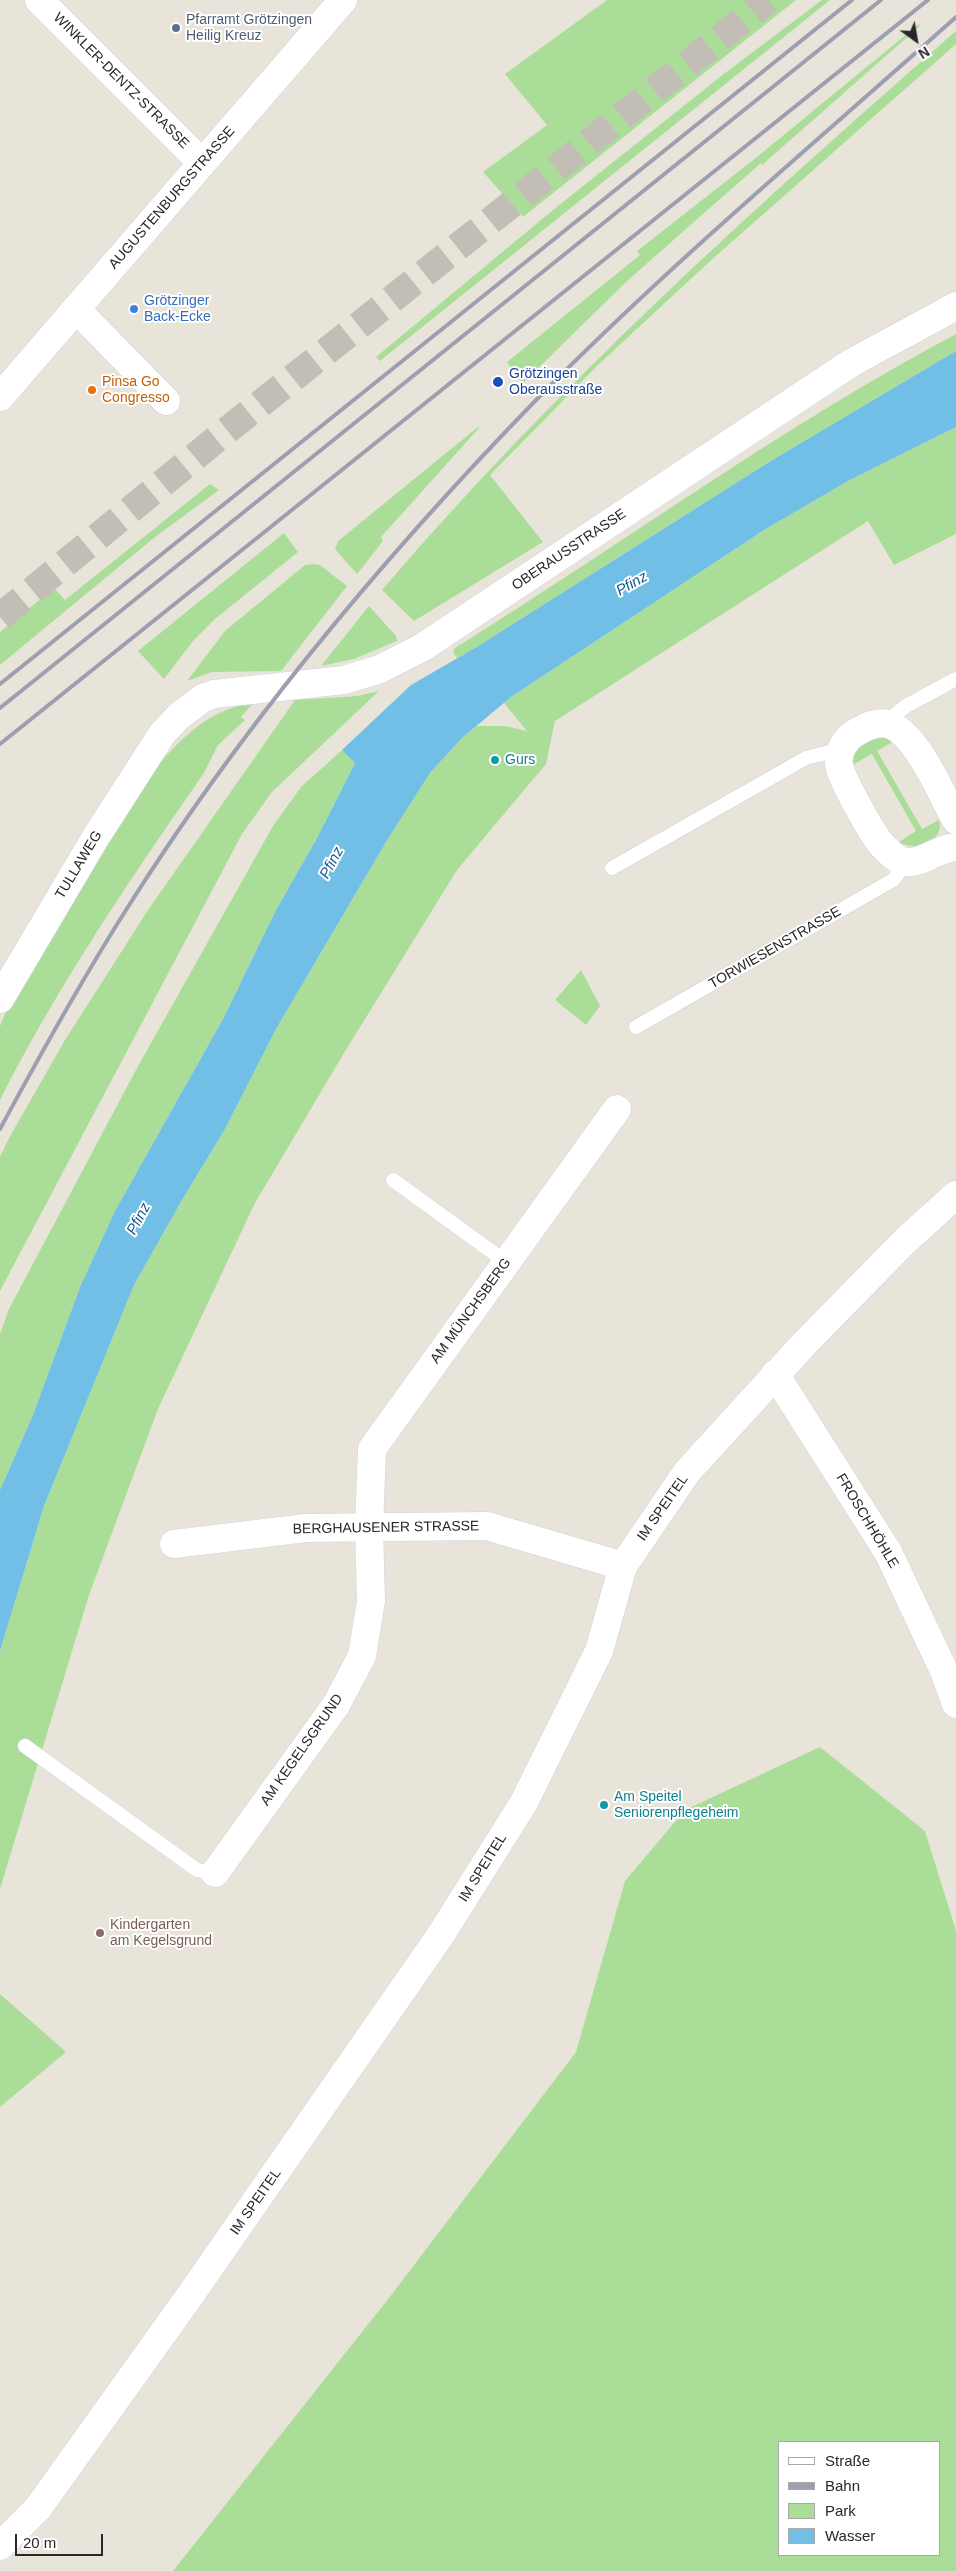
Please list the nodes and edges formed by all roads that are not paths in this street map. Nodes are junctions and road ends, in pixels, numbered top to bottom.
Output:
1 (39, 0) edge
2 (343, 0) edge
3 (202, 164) junction
4 (956, 306) edge
5 (76, 309) junction
6 (0, 397) edge
7 (166, 402) dead end
8 (956, 679) edge
9 (886, 723) junction
10 (162, 734) joint
11 (841, 749) junction
12 (956, 820) edge
13 (956, 847) edge
14 (907, 862) junction
15 (612, 868) dead end
16 (0, 999) edge
17 (636, 1027) dead end
18 (617, 1109) dead end
19 (393, 1180) dead end
20 (956, 1196) edge
21 (506, 1262) junction
22 (775, 1374) junction
23 (369, 1528) junction
24 (174, 1544) dead end
25 (623, 1566) junction
26 (956, 1704) edge
27 (25, 1746) dead end
28 (215, 1873) joint
29 (0, 2546) edge

1 - 3 street, WINKLER-DENTZ-STRASSE
2 - 3 street, AUGUSTENBURGSTRASSE
3 - 5 street, AUGUSTENBURGSTRASSE
4 - 10 street, OBERAUSSTRASSE
5 - 6 street, AUGUSTENBURGSTRASSE
5 - 7 street
8 - 9 lane
9 - 11 street
9 - 12 street
10 - 16 street, TULLAWEG
11 - 14 street
11 - 15 lane
13 - 14 street
14 - 17 lane, TORWIESENSTRASSE
18 - 21 street, AM MÜNCHSBERG
19 - 21 lane
20 - 22 street, IM SPEITEL
21 - 23 street, AM MÜNCHSBERG
22 - 25 street, IM SPEITEL
22 - 26 street, FROSCHHÖHLE
23 - 24 street, BERGHAUSENER STRASSE
23 - 25 street, BERGHAUSENER STRASSE
23 - 28 street, AM KEGELSGRUND
25 - 29 street, IM SPEITEL
27 - 28 lane

